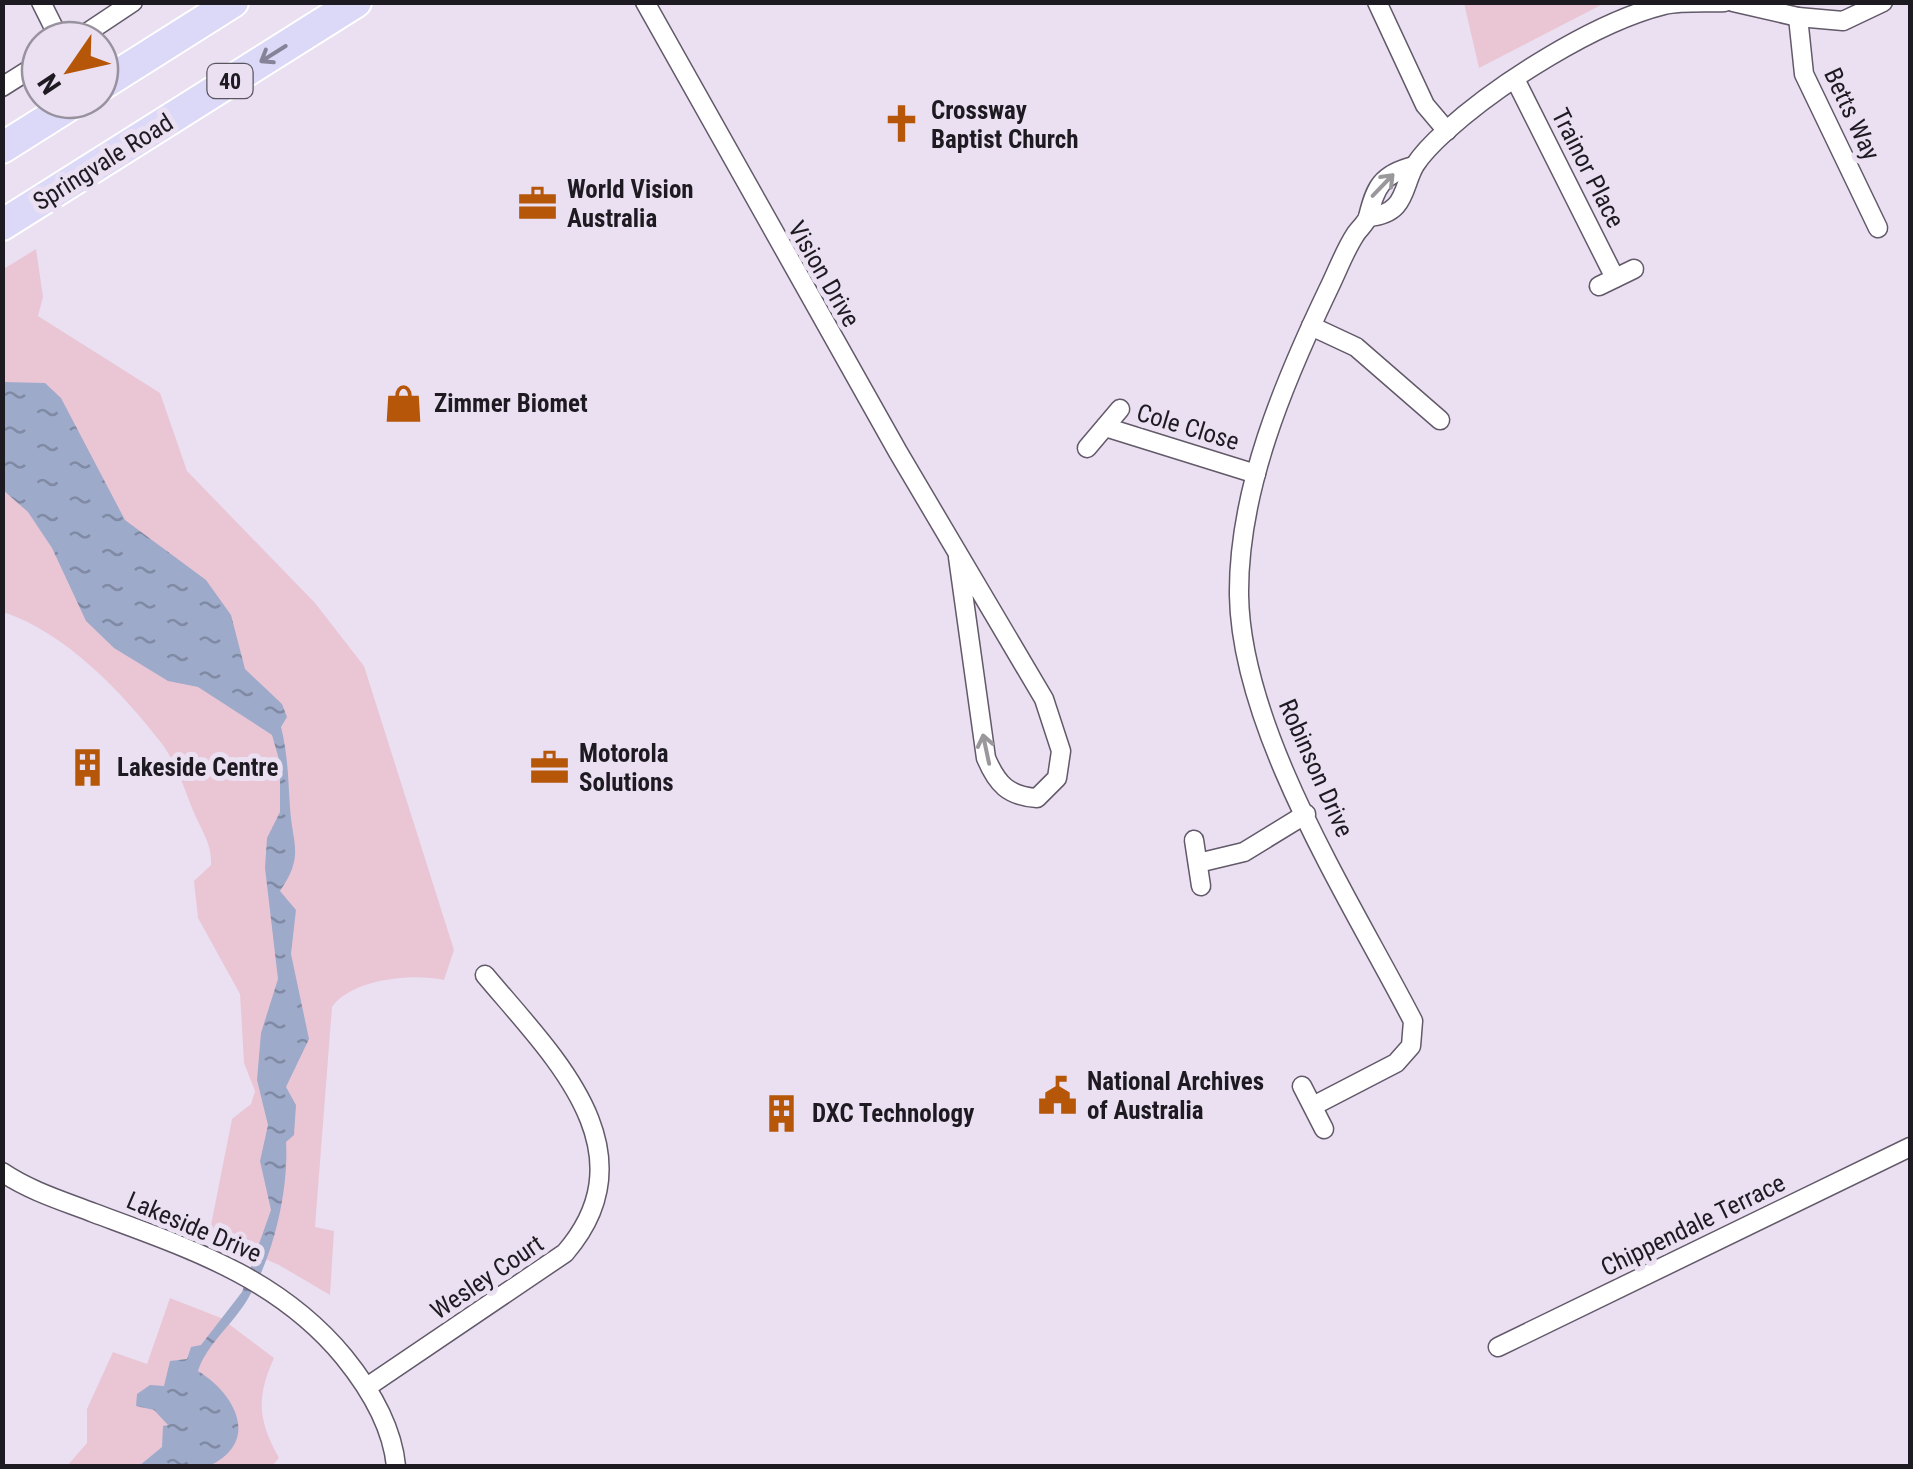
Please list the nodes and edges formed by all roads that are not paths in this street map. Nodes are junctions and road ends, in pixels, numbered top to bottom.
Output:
1 (133, 2) edge
2 (234, 2) edge
3 (356, 2) edge
4 (628, 2) edge
5 (1377, 2) edge
6 (1725, 2) edge
7 (1733, 2) edge
8 (1883, 2) edge
9 (646, 9) edge
10 (1798, 18) junction
11 (106, 20) edge
12 (120, 73) edge
13 (1516, 81) junction
14 (46, 120) edge
15 (1447, 131) junction
16 (2, 148) edge
17 (2, 225) edge
18 (1878, 228) dead end
19 (1634, 269) dead end
20 (1311, 326) junction
21 (1120, 409) dead end
22 (1440, 420) dead end
23 (1105, 427) junction
24 (1087, 448) dead end
25 (1256, 474) junction
26 (958, 557) junction
27 (1306, 814) junction
28 (1194, 840) dead end
29 (1198, 862) junction
30 (1202, 886) dead end
31 (485, 975) dead end
32 (1302, 1086) dead end
33 (1313, 1106) junction
34 (1324, 1129) dead end
35 (1910, 1147) edge
36 (2, 1172) edge
37 (1498, 1347) dead end
38 (366, 1387) junction
39 (396, 1466) edge

1 - 11 street
2 - 12 highway
3 -> 17 highway, Springvale Road / 40
4 - 9 street, Vision Drive
5 - 15 street
6 - 13 street, Robinson Drive
7 - 10 street
8 - 10 street
9 - 26 street, Vision Drive
10 - 18 street, Betts Way
13 - 15 street, Robinson Drive
13 - 19 street, Trainor Place
14 - 16 highway
15 - 20 street, Robinson Drive
20 - 22 street
20 - 25 street, Robinson Drive
21 - 23 street, Cole Close
23 - 24 street, Cole Close
23 - 25 street, Cole Close
25 - 27 street, Robinson Drive
26 -> 26 street, Vision Drive
27 - 29 street
27 - 33 street, Robinson Drive
28 - 29 street
29 - 30 street
31 - 38 street, Wesley Court
32 - 33 street
33 - 34 street
35 - 37 street, Chippendale Terrace
36 - 38 street, Lakeside Drive
38 - 39 street, Lakeside Drive

